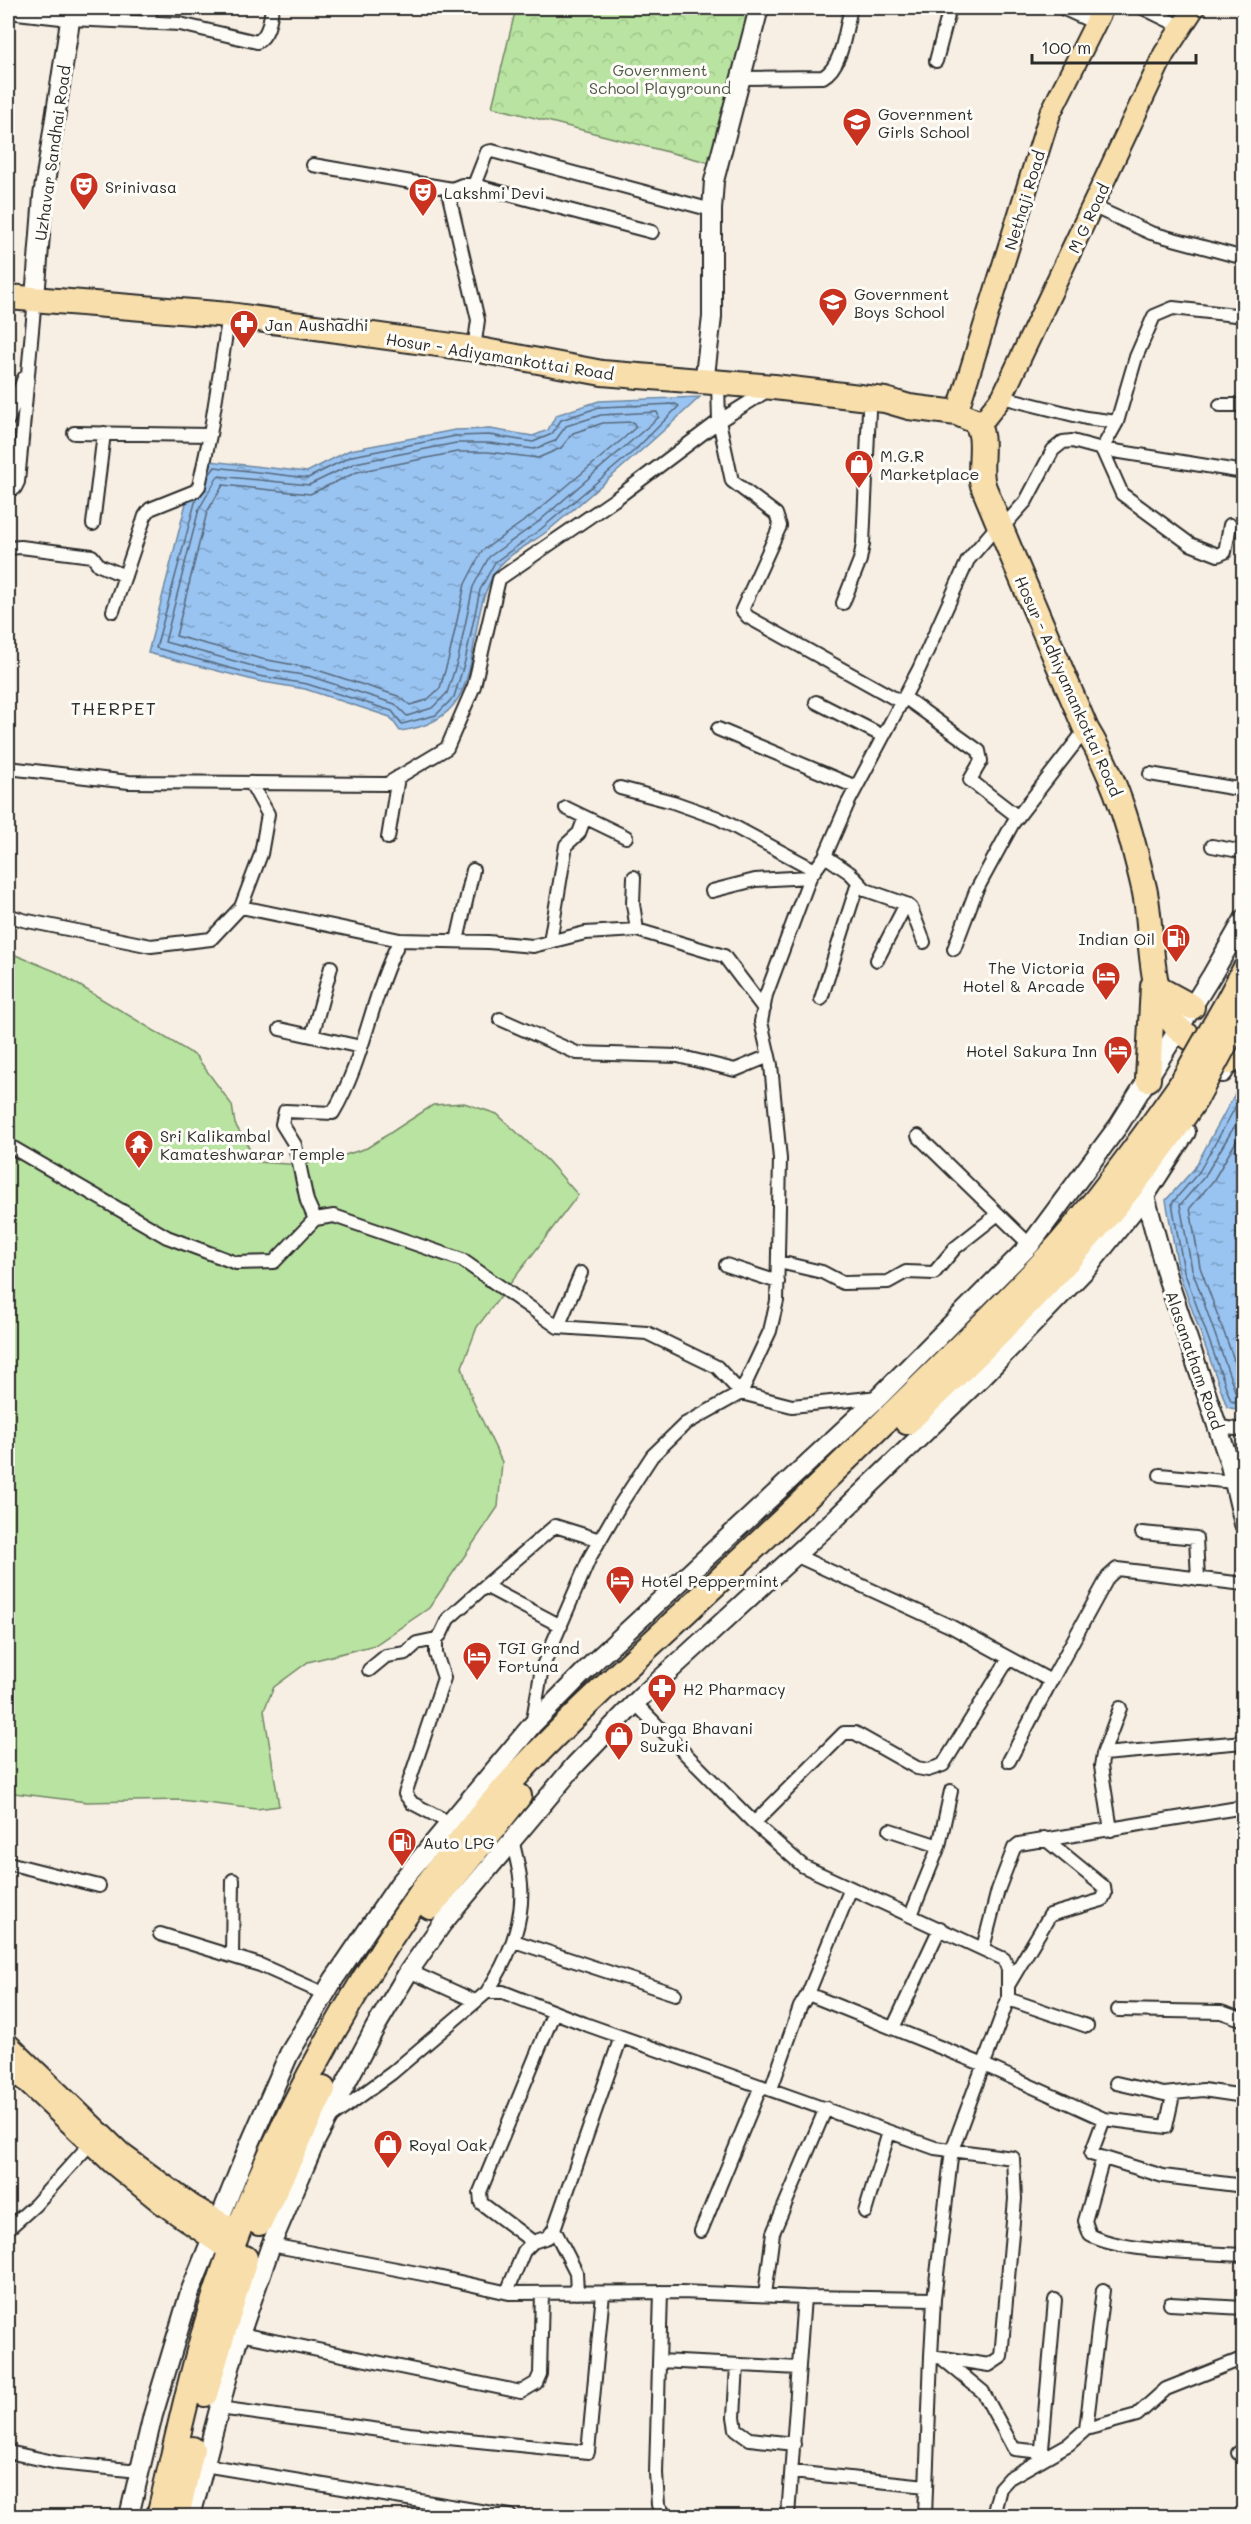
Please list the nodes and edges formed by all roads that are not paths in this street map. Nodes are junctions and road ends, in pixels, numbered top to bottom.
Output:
1 (151, 8) edge
2 (273, 8) edge
3 (759, 8) edge
4 (851, 8) edge
5 (950, 8) edge
6 (1062, 8) edge
7 (1143, 8) edge
8 (1194, 8) edge
9 (8, 12) edge
10 (71, 13) edge
11 (1099, 15) edge
12 (148, 23) junction
13 (1182, 27) junction
14 (936, 61) dead end
15 (740, 78) junction
16 (313, 165) dead end
17 (474, 185) junction
18 (452, 189) junction
19 (1094, 207) junction
20 (712, 210) junction
21 (652, 232) dead end
22 (1244, 258) edge
23 (8, 297) edge
24 (35, 298) junction
25 (229, 315) junction
26 (1244, 316) edge
27 (474, 349) junction
28 (30, 363) junction
29 (711, 383) junction
30 (774, 387) junction
31 (1002, 397) junction
32 (1220, 405) dead end
33 (1244, 405) edge
34 (877, 406) junction
35 (960, 406) junction
36 (8, 420) edge
37 (718, 421) junction
38 (983, 421) junction
39 (1117, 422) junction
40 (74, 433) dead end
41 (104, 433) junction
42 (210, 435) junction
43 (1102, 448) junction
44 (1244, 472) edge
45 (8, 487) edge
46 (93, 524) dead end
47 (1230, 525) dead end
48 (999, 527) junction
49 (8, 548) edge
50 (125, 576) junction
51 (843, 603) dead end
52 (113, 611) dead end
53 (903, 700) junction
54 (816, 702) dead end
55 (718, 729) dead end
56 (1086, 729) junction
57 (883, 736) junction
58 (8, 768) edge
59 (1150, 774) dead end
60 (398, 777) junction
61 (251, 783) junction
62 (856, 787) junction
63 (620, 788) dead end
64 (1244, 790) edge
65 (566, 808) dead end
66 (585, 817) junction
67 (1018, 817) junction
68 (626, 837) dead end
69 (388, 838) dead end
70 (1212, 846) dead end
71 (1244, 852) edge
72 (825, 856) junction
73 (473, 870) dead end
74 (813, 873) junction
75 (634, 877) dead end
76 (858, 883) junction
77 (712, 891) dead end
78 (906, 904) junction
79 (241, 907) junction
80 (8, 915) edge
81 (1244, 919) edge
82 (637, 930) junction
83 (400, 940) junction
84 (457, 941) junction
85 (550, 942) junction
86 (924, 942) dead end
87 (954, 949) dead end
88 (877, 960) dead end
89 (1153, 966) junction
90 (331, 967) dead end
91 (1244, 971) edge
92 (1159, 989) junction
93 (821, 999) dead end
94 (1192, 1007) junction
95 (764, 1009) junction
96 (1239, 1016) edge
97 (500, 1019) dead end
98 (1179, 1028) junction
99 (280, 1029) dead end
100 (312, 1036) junction
101 (361, 1047) junction
102 (769, 1056) junction
103 (1229, 1062) junction
104 (1148, 1079) junction
105 (1187, 1093) junction
106 (918, 1136) dead end
107 (8, 1145) edge
108 (1144, 1196) junction
109 (998, 1214) junction
110 (315, 1219) junction
111 (1030, 1245) junction
112 (779, 1262) junction
113 (726, 1265) dead end
114 (581, 1273) dead end
115 (778, 1282) junction
116 (558, 1327) junction
117 (741, 1394) junction
118 (879, 1397) junction
119 (1219, 1427) junction
120 (1244, 1430) edge
121 (1160, 1475) dead end
122 (1234, 1482) junction
123 (1244, 1524) edge
124 (1142, 1533) dead end
125 (600, 1540) junction
126 (795, 1555) junction
127 (1198, 1579) junction
128 (1244, 1584) edge
129 (485, 1586) junction
130 (561, 1626) junction
131 (436, 1639) junction
132 (1009, 1658) junction
133 (369, 1671) dead end
134 (1052, 1681) junction
135 (635, 1703) junction
136 (1120, 1708) dead end
137 (532, 1725) junction
138 (1244, 1742) edge
139 (1103, 1754) junction
140 (1009, 1761) dead end
141 (951, 1791) dead end
142 (1244, 1807) edge
143 (450, 1823) junction
144 (754, 1823) junction
145 (890, 1830) dead end
146 (1111, 1830) junction
147 (512, 1838) junction
148 (1044, 1838) junction
149 (939, 1846) junction
150 (8, 1863) edge
151 (233, 1880) dead end
152 (99, 1886) dead end
153 (851, 1888) junction
154 (911, 1915) junction
155 (940, 1928) junction
156 (160, 1934) dead end
157 (514, 1941) junction
158 (983, 1948) junction
159 (232, 1956) junction
160 (409, 1971) junction
161 (1008, 1985) junction
162 (487, 1992) junction
163 (325, 1994) junction
164 (675, 1994) dead end
165 (808, 1994) junction
166 (1008, 1999) junction
167 (475, 2001) junction
168 (1118, 2010) dead end
169 (554, 2012) junction
170 (1244, 2020) edge
171 (1087, 2026) dead end
172 (893, 2028) junction
173 (621, 2037) junction
174 (8, 2044) edge
175 (8, 2065) edge
176 (984, 2065) junction
177 (1116, 2083) dead end
178 (766, 2087) junction
179 (1173, 2095) junction
180 (1244, 2096) edge
181 (825, 2108) junction
182 (1104, 2119) junction
183 (326, 2121) junction
184 (889, 2132) junction
185 (91, 2143) junction
186 (952, 2150) junction
187 (1103, 2158) junction
188 (1244, 2186) edge
189 (865, 2212) dead end
190 (9, 2226) edge
191 (554, 2229) junction
192 (700, 2231) dead end
193 (229, 2235) junction
194 (211, 2239) junction
195 (533, 2242) junction
196 (271, 2245) junction
197 (1244, 2255) edge
198 (1103, 2290) dead end
199 (507, 2292) junction
200 (661, 2292) junction
201 (542, 2293) junction
202 (577, 2293) junction
203 (603, 2293) junction
204 (765, 2295) junction
205 (804, 2297) junction
206 (934, 2299) junction
207 (1055, 2300) dead end
208 (1170, 2304) dead end
209 (1244, 2308) edge
210 (240, 2334) junction
211 (936, 2357) junction
212 (1244, 2358) edge
213 (659, 2361) junction
214 (737, 2365) junction
215 (799, 2368) junction
216 (219, 2408) junction
217 (1086, 2429) junction
218 (794, 2444) junction
219 (8, 2452) edge
220 (1041, 2456) junction
221 (204, 2465) junction
222 (139, 2471) junction
223 (792, 2472) junction
224 (926, 2486) junction
225 (657, 2511) edge
226 (129, 2517) edge
227 (159, 2517) edge
228 (177, 2517) edge
229 (191, 2517) edge
230 (510, 2517) edge
231 (666, 2517) edge
232 (788, 2517) edge
233 (925, 2517) edge
234 (993, 2517) edge

1 - 12 street
2 - 12 street
3 - 15 street
4 - 15 street
5 - 14 street
6 - 11 street
7 - 13 street
8 - 13 main road, M G Road
9 - 10 street
10 - 12 street
10 - 24 street, Uzhavar Sandhai Road
11 - 35 main road, Nethaji Road
13 - 19 main road, M G Road
15 - 20 street
16 - 18 street
17 - 18 street
17 - 20 street
17 - 21 street
18 - 27 street
19 - 22 street
19 - 31 main road, M G Road
20 - 29 street
23 - 24 highway, Hosur - Adiyamankottai Road
24 - 25 highway, Hosur - Adiyamankottai Road
24 - 28 street
25 - 27 highway, Hosur - Adiyamankottai Road
25 - 42 street
26 - 39 street
27 - 29 highway, Hosur - Adiyamankottai Road
28 - 36 street
28 - 45 street
29 - 30 highway, Hosur - Adiyamankottai Road
29 - 37 street
30 - 34 highway, Hosur - Adiyamankottai Road
30 - 37 street
31 - 38 main road, M G Road
31 - 39 street
32 - 33 street
34 - 35 highway, Hosur - Adiyamankottai Road
34 - 51 street
35 - 38 highway
37 - 53 street
37 - 60 street
38 - 48 highway, Hosur - Adhiyamankottai Road
39 - 43 street
40 - 41 street
41 - 42 street
41 - 46 street
42 - 50 street
43 - 44 street
43 - 47 street
43 - 48 street
48 - 53 street
48 - 56 highway, Hosur - Adhiyamankottai Road
49 - 50 street
50 - 52 street
53 - 57 street
53 - 67 street
54 - 57 street
55 - 62 street
56 - 67 street
56 - 89 highway, Hosur - Adhiyamankottai Road
57 - 62 street
58 - 61 street
59 - 64 street
60 - 61 street
60 - 69 street
61 - 79 street
62 - 72 street
63 - 74 street
65 - 66 street
66 - 68 street
66 - 85 street
67 - 87 street
70 - 71 street
72 - 74 street
72 - 76 street
73 - 84 street
74 - 77 street
74 - 95 street
75 - 82 street
76 - 78 street
76 - 93 street
78 - 86 street
78 - 88 street
79 - 80 street
79 - 83 street
81 - 94 street
82 - 85 street
82 - 95 street
83 - 84 street
83 - 101 street
84 - 85 street
89 - 92 highway, Hosur - Adhiyamankottai Road
89 - 104 highway
90 - 100 street
91 - 96 highway
92 - 94 highway
92 - 98 highway, Hosur - Adhiyamankottai Road
94 - 98 street
95 - 102 street
96 - 103 street
96 - 105 highway, bridge
97 - 102 street
98 - 103 highway, Hosur - Adhiyamankottai Road
98 - 104 street
99 - 100 street
100 - 101 street
101 - 110 street
102 - 112 street
103 - 108 street
104 - 111 street
105 - 193 highway
105 - 228 highway
106 - 109 street
107 - 110 street
108 - 119 street, Alasanatham Road
108 - 126 street
109 - 111 street
109 - 112 street
110 - 116 street
111 - 118 street
112 - 115 street
113 - 115 street
114 - 116 street
115 - 117 street
116 - 117 street
117 - 118 street
117 - 125 street
118 - 137 street
119 - 120 street
119 - 122 street, Alasanatham Road
121 - 122 street
122 - 123 street, Alasanatham Road
124 - 127 street
125 - 129 street
125 - 130 street
126 - 132 street
126 - 135 street
127 - 128 street
127 - 134 street
129 - 130 street
129 - 131 street
130 - 137 street
131 - 133 street
131 - 143 street
132 - 134 street
132 - 144 street
134 - 140 street
135 - 144 street
135 - 147 street
136 - 139 street
137 - 143 street
138 - 139 street
139 - 146 street
141 - 149 street
142 - 146 street
143 - 163 street
144 - 153 street
145 - 149 street
146 - 148 street
147 - 157 street
147 - 160 street
148 - 158 street
148 - 161 street
149 - 154 street
150 - 152 street
151 - 159 street
153 - 154 street
153 - 165 street
154 - 155 street
155 - 158 street
155 - 172 street
156 - 159 street
157 - 162 street
157 - 164 street
158 - 161 street
159 - 163 street
160 - 167 street
160 - 183 street
161 - 166 street
162 - 167 street
162 - 169 street
163 - 193 street
165 - 172 street
165 - 178 street
166 - 171 street
166 - 176 street
167 - 183 street
168 - 170 street
169 - 173 street
169 - 195 street
172 - 176 street
173 - 178 street
173 - 191 street
174 - 193 main road
175 - 185 main road
176 - 182 street
176 - 186 street
177 - 179 street
178 - 181 street
178 - 192 street
179 - 180 street
179 - 182 street
181 - 184 street
181 - 204 street
182 - 187 street
183 - 196 street
184 - 186 street
184 - 189 street
185 - 190 street
185 - 194 main road
186 - 206 street
186 - 211 street
187 - 188 street
187 - 197 street
191 - 195 street
191 - 202 street
193 - 194 main road
193 - 227 highway
194 - 222 street
195 - 199 street
196 - 199 street
196 - 210 street
198 - 217 street
199 - 201 street
200 - 203 street
200 - 204 street
200 - 213 street
201 - 202 street
201 - 210 street
202 - 203 street
203 - 216 street
204 - 205 street
205 - 206 street
205 - 215 street
206 - 211 street
207 - 220 street
208 - 209 street
210 - 216 street
211 - 220 street
211 - 224 street
212 - 217 street
213 - 214 street
213 - 225 street
214 - 215 street
214 - 218 street
215 - 218 street
216 - 221 street
217 - 220 street
218 - 223 street
219 - 222 street
220 - 234 street
221 - 229 street
221 - 230 street
222 - 226 street
223 - 224 street
223 - 232 street
224 - 233 street
225 - 231 street

